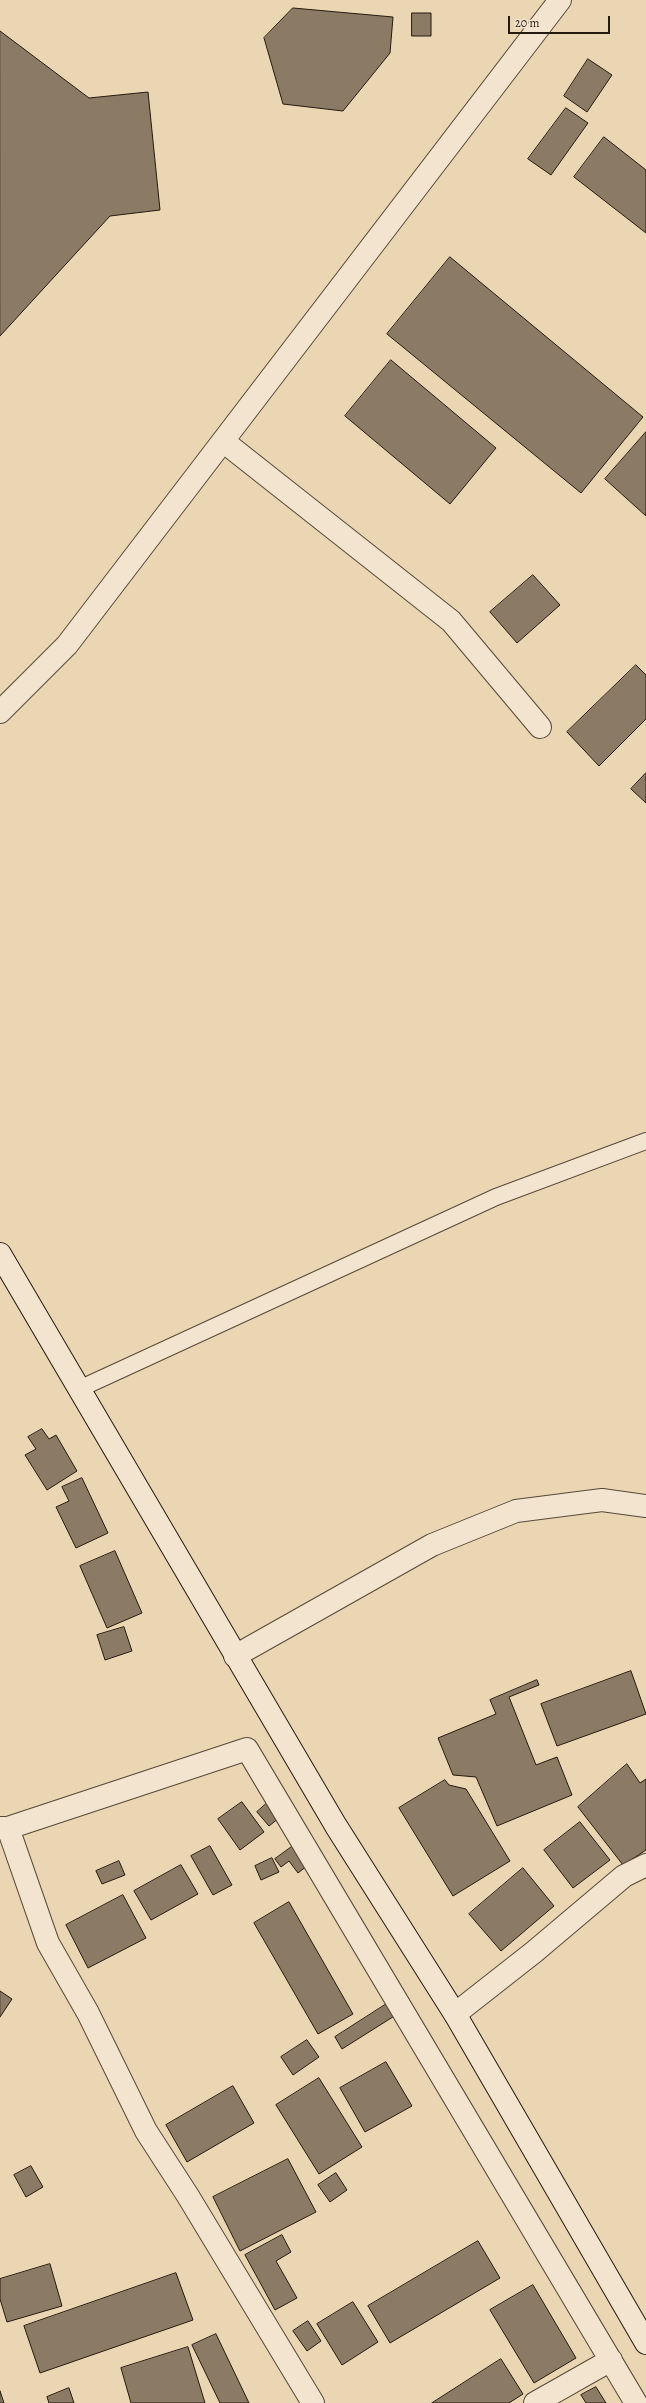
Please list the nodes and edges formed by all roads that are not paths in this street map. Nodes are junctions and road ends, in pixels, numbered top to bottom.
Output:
1 (560, 0) edge
2 (223, 441) junction
3 (0, 712) edge
4 (540, 727) dead end
5 (646, 1141) edge
6 (0, 1254) edge
7 (79, 1389) junction
8 (646, 1506) edge
9 (235, 1656) junction
10 (4, 1828) edge
11 (646, 1865) edge
12 (455, 2014) junction
13 (646, 2343) edge
14 (611, 2360) junction
15 (313, 2403) edge
16 (535, 2403) edge
17 (636, 2403) edge

1 - 2 street
2 - 3 street
2 - 4 street
5 - 7 lane
6 - 7 street
7 - 9 street
8 - 9 street
9 - 12 street
10 - 14 street
10 - 15 street
11 - 12 street
12 - 13 street
14 - 16 street
14 - 17 street

